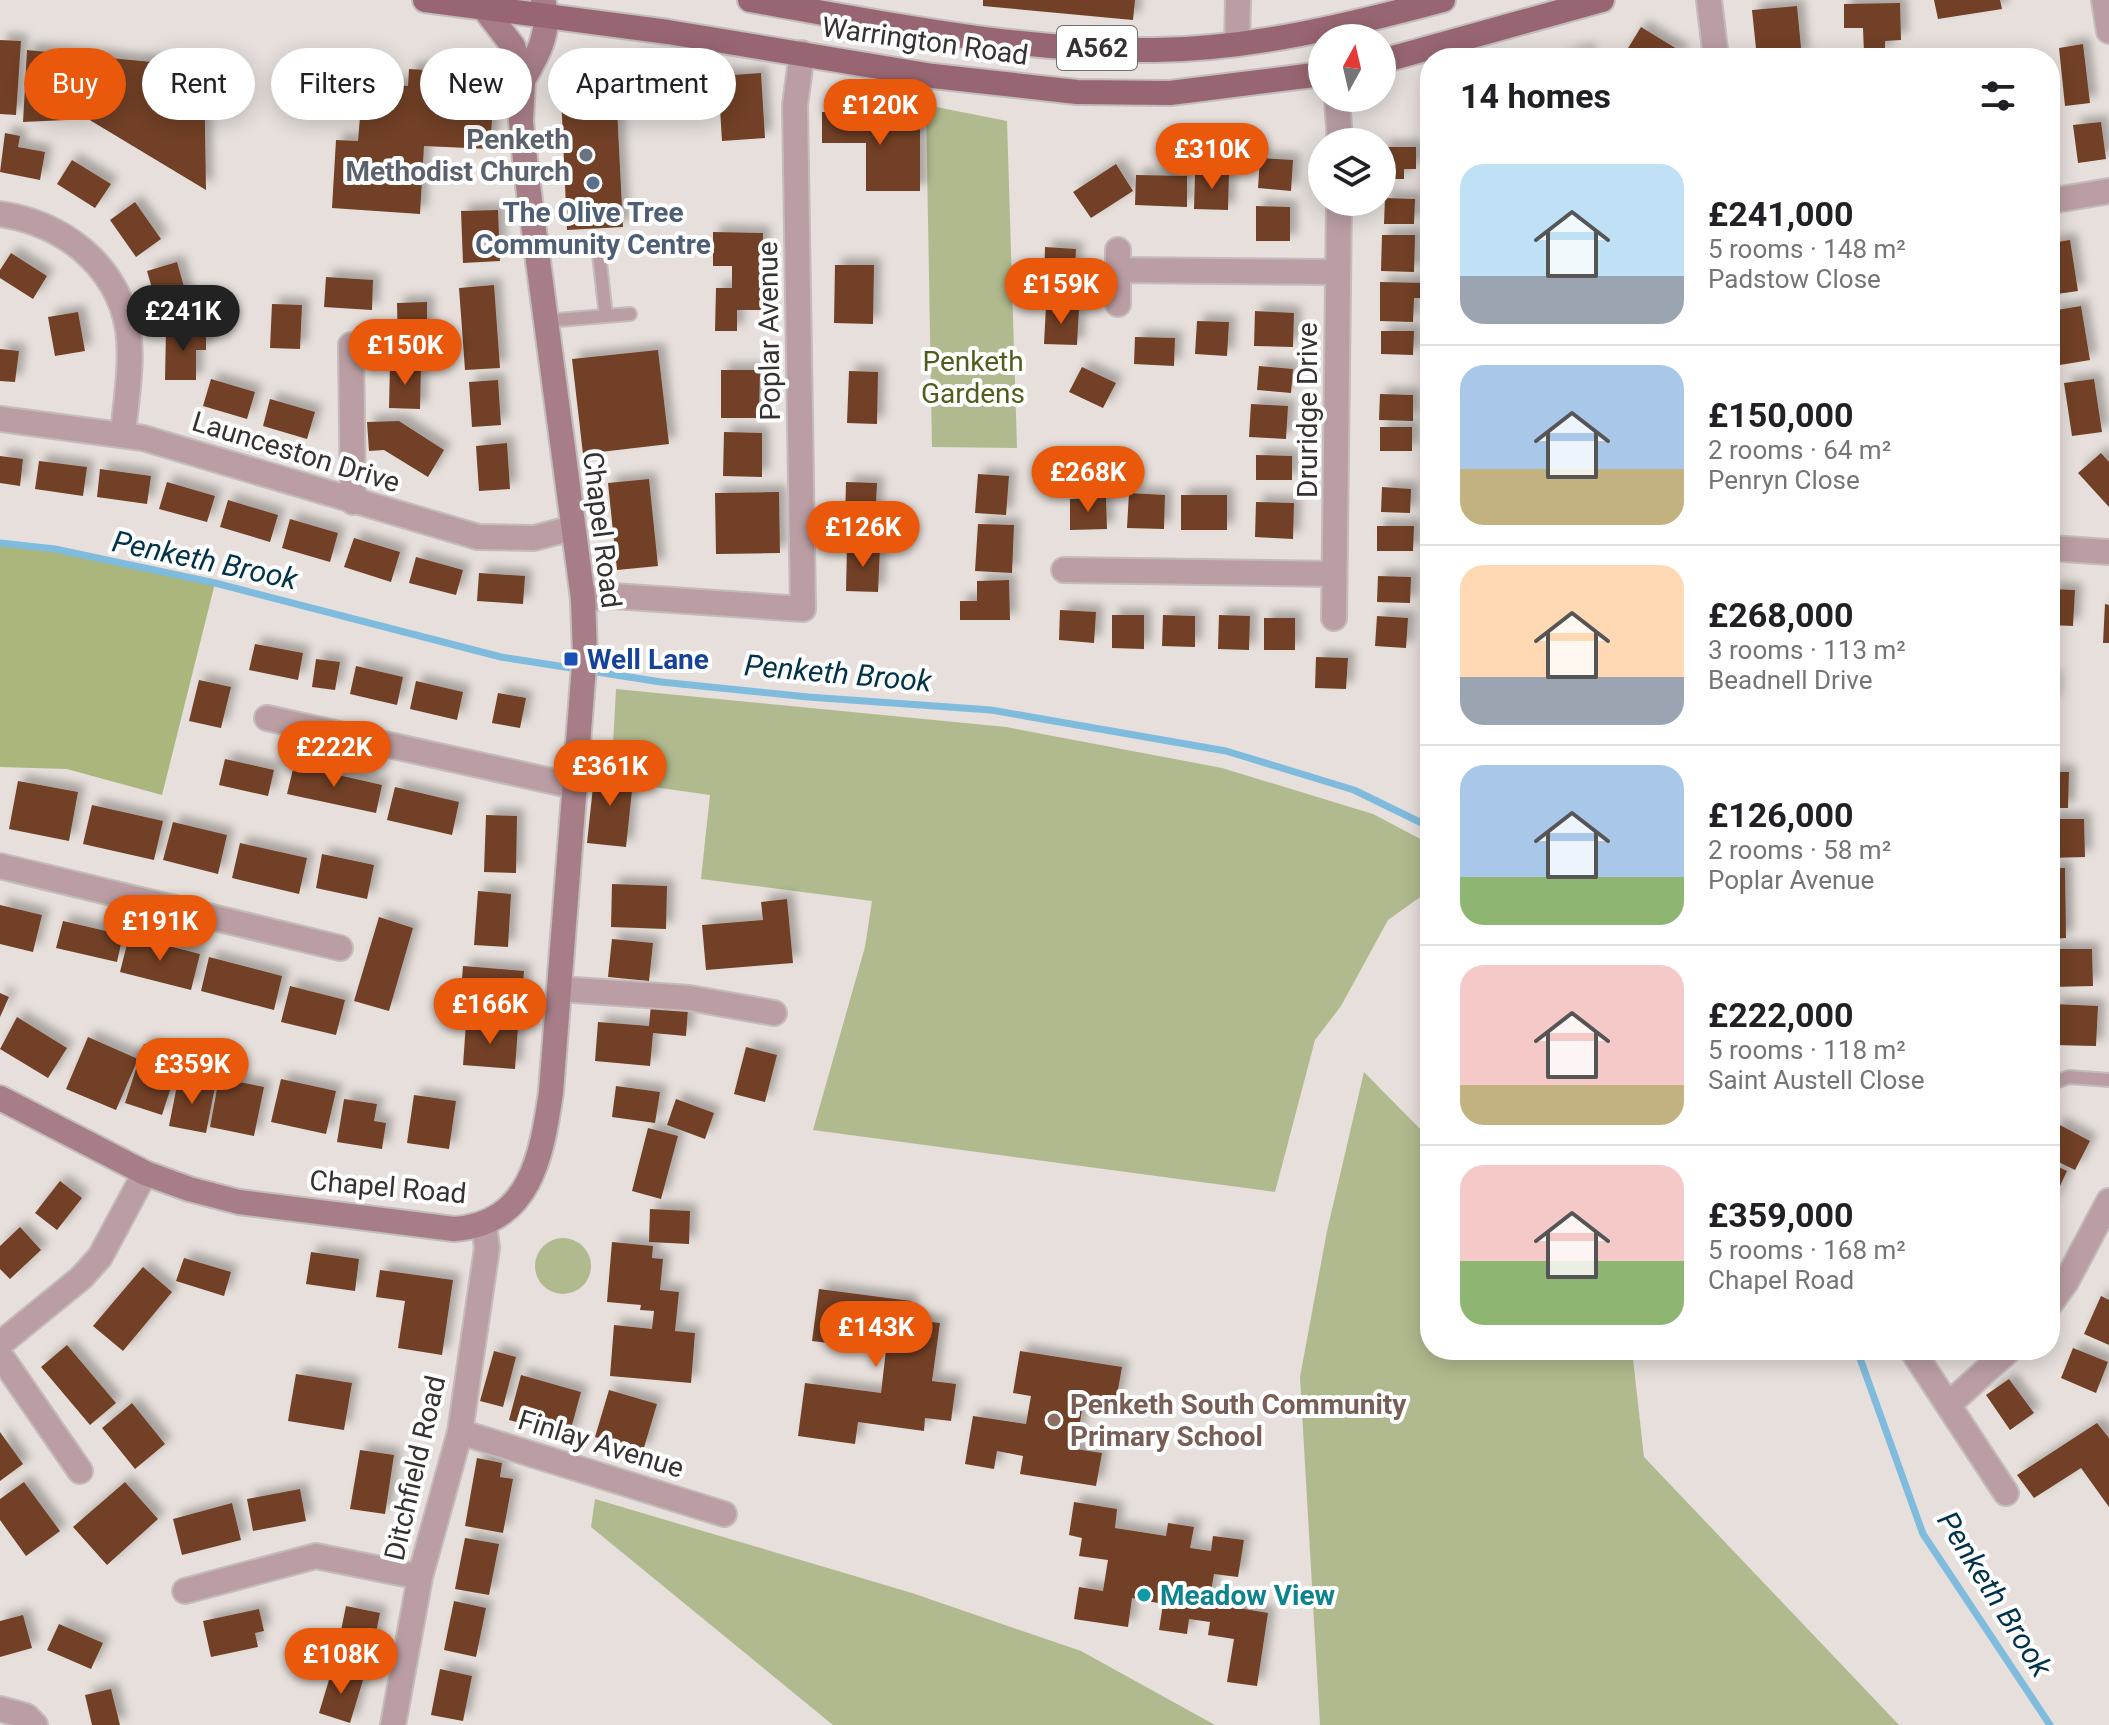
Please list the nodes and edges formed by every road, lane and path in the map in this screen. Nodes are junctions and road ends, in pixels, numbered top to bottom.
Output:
1 (425, 0) edge
2 (750, 0) edge
3 (1238, 0) edge
4 (1443, 0) edge
5 (1602, 0) edge
6 (1709, 0) edge
7 (2104, 0) edge
8 (482, 6) junction
9 (546, 8) edge
10 (2109, 31) edge
11 (1237, 43) junction
12 (514, 48) edge
13 (1429, 48) edge
14 (1715, 48) edge
15 (1420, 50) edge
16 (802, 53) junction
17 (1396, 57) edge
18 (532, 65) edge
19 (1308, 76) edge
20 (521, 120) edge
21 (2109, 191) edge
22 (2060, 199) edge
23 (0, 214) edge
24 (1339, 216) edge
25 (599, 254) dead end
26 (1337, 272) junction
27 (1118, 304) dead end
28 (630, 314) dead end
29 (606, 316) junction
30 (545, 321) junction
31 (351, 345) dead end
32 (0, 419) edge
33 (123, 434) junction
34 (353, 502) junction
35 (573, 528) junction
36 (2060, 542) edge
37 (2109, 552) edge
38 (1064, 571) dead end
39 (1334, 574) junction
40 (583, 599) junction
41 (1334, 618) dead end
42 (267, 718) dead end
43 (574, 786) junction
44 (0, 866) edge
45 (340, 948) dead end
46 (560, 989) junction
47 (774, 1013) dead end
48 (2060, 1080) edge
49 (2109, 1080) edge
50 (0, 1098) edge
51 (145, 1173) junction
52 (2109, 1201) edge
53 (484, 1224) junction
54 (2060, 1290) edge
55 (0, 1344) edge
56 (0, 1355) edge
57 (1919, 1360) edge
58 (1998, 1360) edge
59 (1948, 1405) junction
60 (460, 1432) junction
61 (80, 1471) dead end
62 (2006, 1493) dead end
63 (724, 1514) dead end
64 (420, 1577) junction
65 (185, 1591) dead end
66 (0, 1709) edge
67 (35, 1725) edge
68 (393, 1725) edge

1 - 8 main road, Warrington Road / A562
2 - 11 main road, Warrington Road / A562
3 - 11 street
4 - 11 main road, Warrington Road / A562
5 - 13 main road
6 - 14 street
7 - 10 street
8 - 9 main road, Warrington Road / A562
8 - 12 street, Chapel Road
9 - 16 main road, Warrington Road / A562
9 - 18 street, Chapel Road
15 - 17 main road
16 - 19 main road, Warrington Road / A562
16 - 40 street, Poplar Avenue
20 - 30 street, Chapel Road
21 - 22 street
23 - 33 street
24 - 26 street, Druridge Drive
25 - 29 lane
26 - 27 street
26 - 39 street, Druridge Drive
28 - 29 lane
29 - 30 lane
30 - 35 street, Chapel Road
31 - 34 street
32 - 33 street, Launceston Drive
33 - 34 street, Launceston Drive
34 - 35 street, Launceston Drive
35 - 40 street, Chapel Road
36 - 37 street
38 - 39 street
39 - 41 street, Druridge Drive
40 - 43 street, Chapel Road
42 - 43 street
43 - 46 street, Chapel Road
44 - 45 street
46 - 47 street
46 - 53 street, Chapel Road
48 - 49 lane
50 - 51 street, Chapel Road
51 - 53 street, Chapel Road
51 - 55 street
52 - 54 street
53 - 60 street, Ditchfield Road
56 - 61 street
57 - 59 street
58 - 59 street
59 - 62 street
60 - 63 street, Finlay Avenue
60 - 64 street, Ditchfield Road
64 - 65 street
64 - 68 street, Ditchfield Road
66 - 67 street

